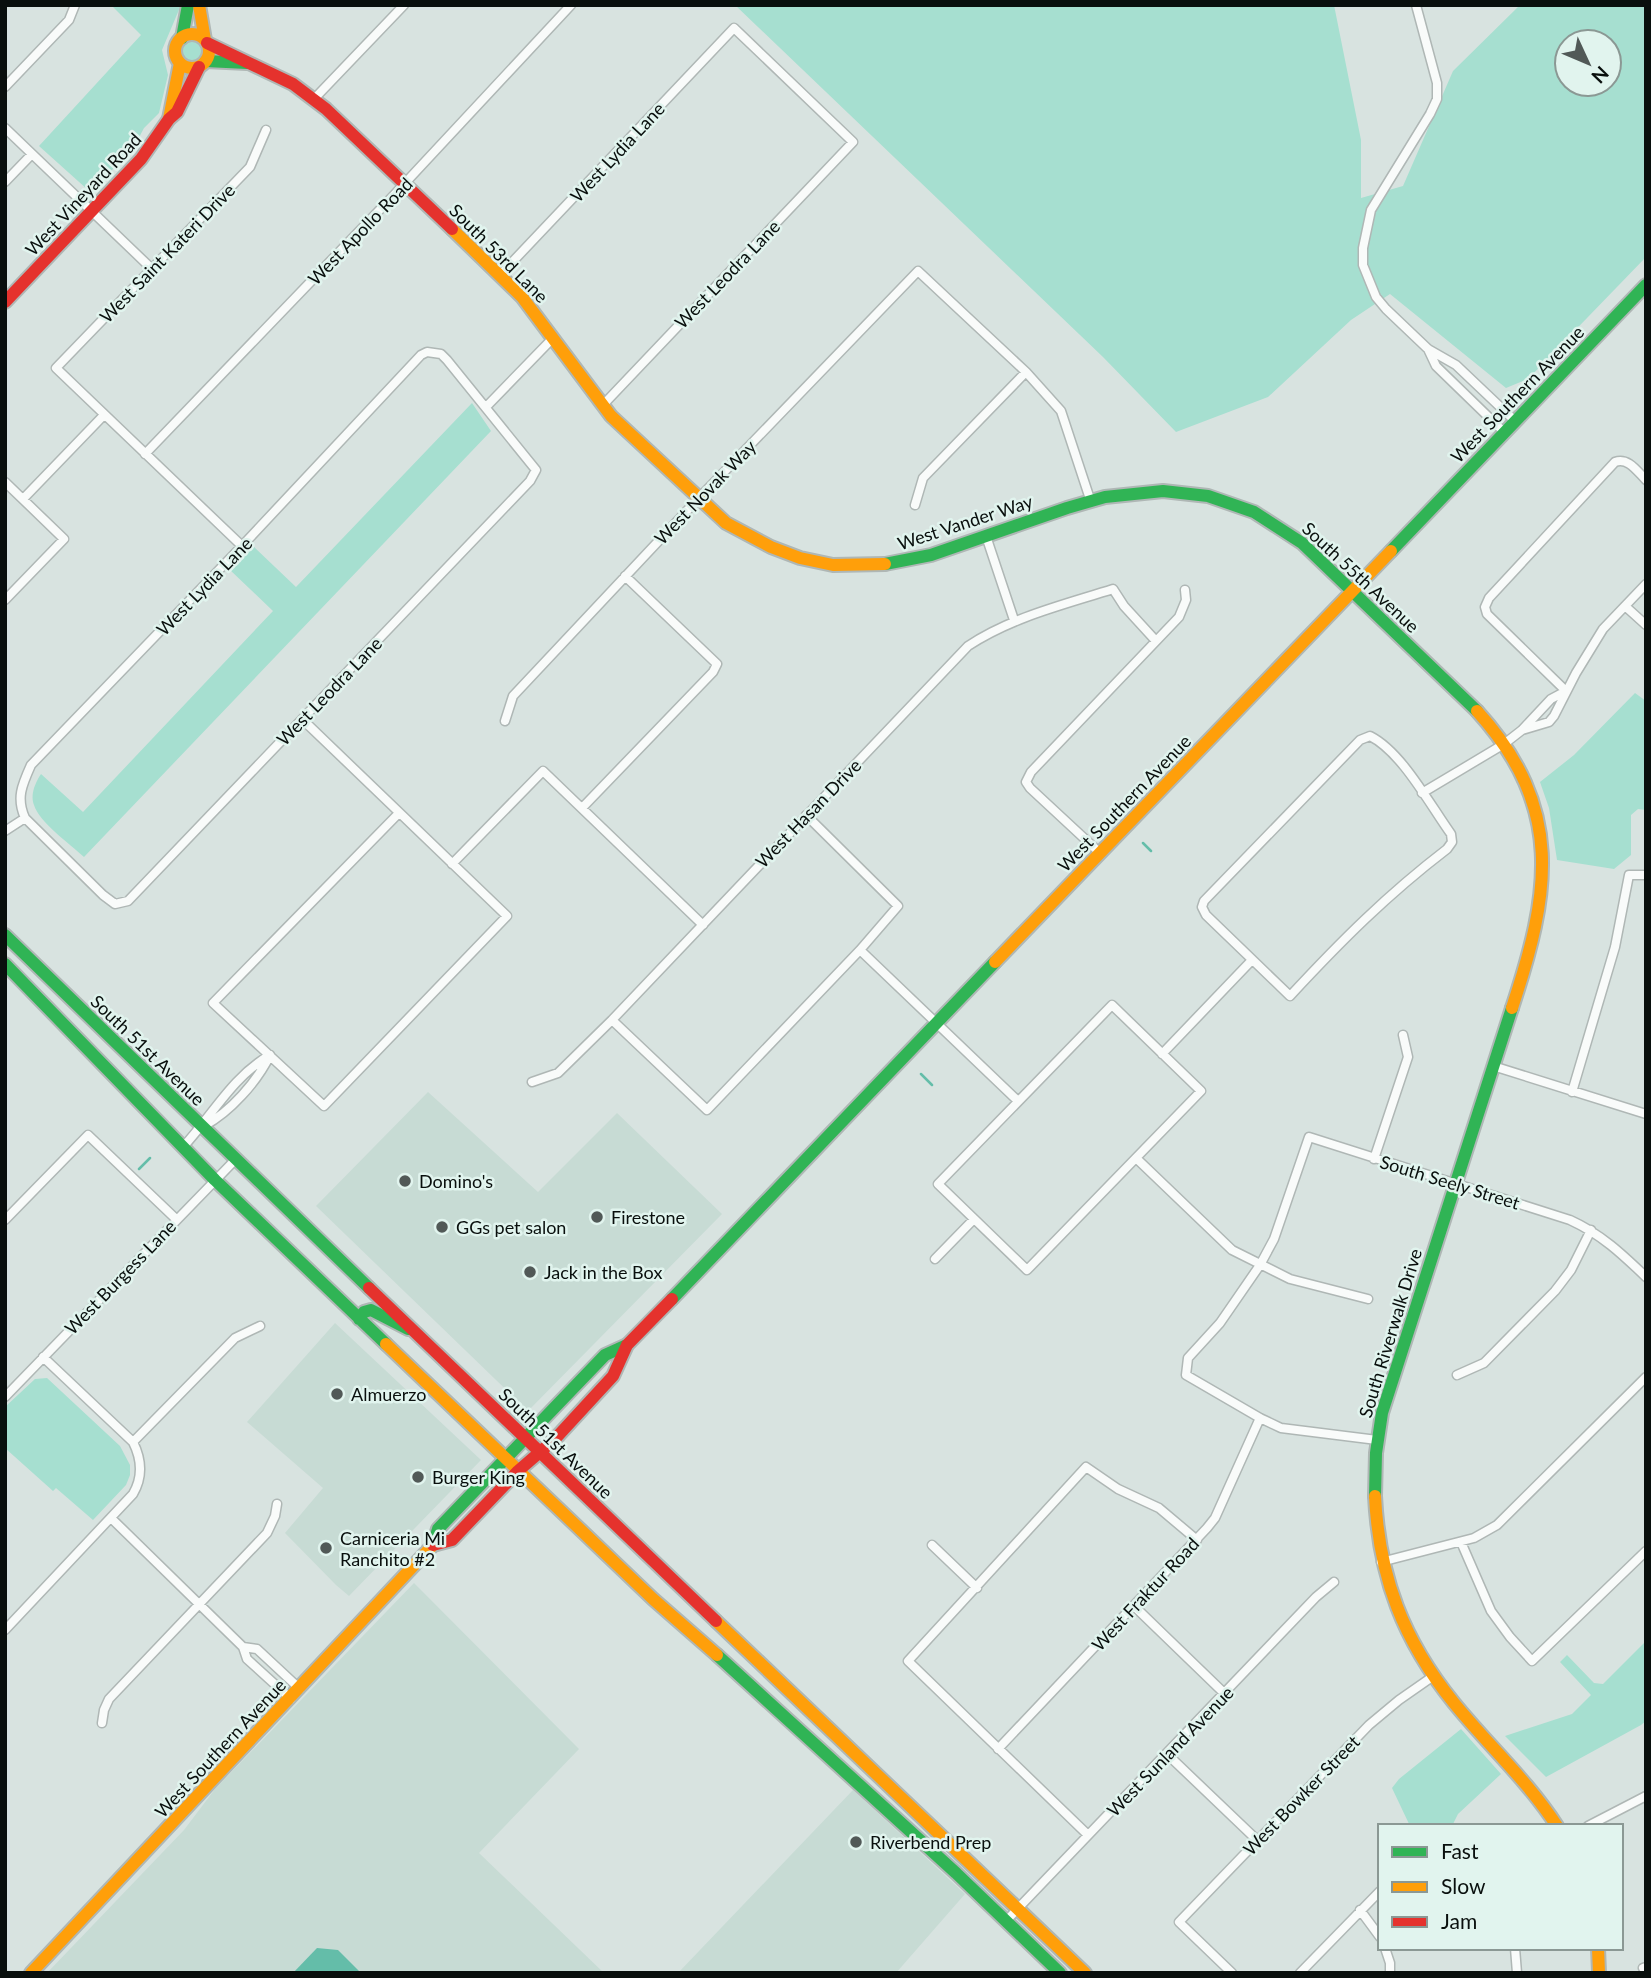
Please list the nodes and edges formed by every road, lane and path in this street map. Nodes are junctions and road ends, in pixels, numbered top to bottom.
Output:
1 (75, 5) edge
2 (188, 5) edge
3 (199, 5) edge
4 (404, 5) edge
5 (571, 5) edge
6 (1416, 5) edge
7 (734, 29) joint
8 (182, 38) junction
9 (206, 42) junction
10 (180, 63) junction
11 (247, 63) junction
12 (203, 64) junction
13 (5, 87) edge
14 (314, 99) junction
15 (169, 119) junction
16 (5, 128) edge
17 (266, 130) dead end
18 (32, 154) junction
19 (5, 182) edge
20 (405, 184) junction
21 (92, 212) junction
22 (152, 269) junction
23 (500, 275) junction
24 (1646, 285) edge
25 (5, 302) edge
26 (553, 338) junction
27 (1429, 349) junction
28 (1026, 372) junction
29 (1469, 377) junction
30 (1459, 389) junction
31 (602, 406) junction
32 (485, 407) junction
33 (104, 415) junction
34 (1515, 421) junction
35 (1504, 432) junction
36 (145, 454) junction
37 (1646, 480) edge
38 (5, 482) edge
39 (23, 499) junction
40 (698, 499) junction
41 (1090, 499) junction
42 (915, 505) dead end
43 (986, 536) junction
44 (242, 546) junction
45 (625, 576) junction
46 (1646, 584) edge
47 (1185, 590) dead end
48 (1352, 592) junction
49 (5, 600) edge
50 (1625, 606) junction
51 (1014, 620) junction
52 (1646, 625) edge
53 (1156, 641) junction
54 (1566, 691) junction
55 (1544, 706) junction
56 (1554, 716) junction
57 (302, 719) junction
58 (505, 721) dead end
59 (1521, 730) junction
60 (1504, 744) junction
61 (1422, 793) junction
62 (582, 808) junction
63 (1535, 809) joint
64 (399, 813) junction
65 (806, 815) junction
66 (26, 818) junction
67 (5, 831) edge
68 (1100, 853) junction
69 (452, 864) junction
70 (1646, 875) edge
71 (703, 925) junction
72 (5, 935) edge
73 (860, 950) junction
74 (1252, 960) junction
75 (5, 964) edge
76 (612, 1020) junction
77 (936, 1023) junction
78 (1403, 1035) dead end
79 (1162, 1054) junction
80 (270, 1055) junction
81 (1493, 1066) junction
82 (532, 1082) dead end
83 (1572, 1092) junction
84 (1018, 1101) junction
85 (1646, 1114) edge
86 (202, 1126) junction
87 (183, 1147) junction
88 (1136, 1158) junction
89 (1374, 1158) junction
90 (236, 1159) junction
91 (215, 1180) junction
92 (1455, 1184) junction
93 (176, 1219) junction
94 (974, 1219) junction
95 (5, 1220) edge
96 (1591, 1230) junction
97 (935, 1259) dead end
98 (1260, 1265) junction
99 (1646, 1277) edge
100 (1368, 1299) dead end
101 (359, 1319) junction
102 (260, 1326) dead end
103 (418, 1334) junction
104 (627, 1345) junction
105 (43, 1357) junction
106 (1457, 1376) dead end
107 (1646, 1377) edge
108 (5, 1397) edge
109 (1260, 1418) junction
110 (525, 1438) junction
111 (1377, 1440) junction
112 (133, 1442) junction
113 (539, 1452) junction
114 (506, 1459) junction
115 (518, 1471) junction
116 (276, 1504) dead end
117 (111, 1518) junction
118 (1197, 1540) junction
119 (1461, 1542) junction
120 (433, 1545) junction
121 (932, 1545) dead end
122 (1646, 1551) edge
123 (1381, 1562) junction
124 (1334, 1583) dead end
125 (976, 1588) junction
126 (200, 1604) junction
127 (1134, 1606) junction
128 (5, 1630) edge
129 (243, 1647) junction
130 (770, 1673) junction
131 (1433, 1677) junction
132 (755, 1688) junction
133 (300, 1689) junction
134 (1225, 1693) junction
135 (290, 1699) junction
136 (102, 1723) dead end
137 (999, 1749) junction
138 (1167, 1754) junction
139 (1644, 1798) edge
140 (1646, 1808) edge
141 (1556, 1824) edge
142 (1592, 1824) edge
143 (1088, 1835) junction
144 (1257, 1840) junction
145 (1378, 1893) edge
146 (1019, 1908) junction
147 (1360, 1910) junction
148 (1006, 1921) junction
149 (1378, 1934) edge
150 (1386, 1950) edge
151 (1514, 1950) edge
152 (1598, 1950) edge
153 (31, 1973) edge
154 (1060, 1973) edge
155 (1086, 1973) edge
156 (1232, 1973) edge
157 (1300, 1973) edge
158 (1390, 1973) edge
159 (1517, 1973) edge
160 (1599, 1973) edge

1 - 13 street
2 - 8 main road
3 - 9 main road
4 - 14 street
5 - 20 street, West Apollo Road
6 - 27 street
7 - 23 street, West Lydia Lane
7 - 31 street, West Leodra Lane
8 - 9 main road, South 53rd Lane
8 - 10 main road
9 - 11 main road, South 53rd Lane
9 - 12 main road
10 - 12 main road, South 53rd Lane
10 - 15 main road
11 - 12 main road, South 53rd Lane
11 - 14 main road, South 53rd Lane
12 - 15 main road, West Vineyard Road
14 - 20 main road, South 53rd Lane
15 - 21 main road, West Vineyard Road
16 - 18 street
17 - 22 street, West Saint Kateri Drive
18 - 19 street
18 - 21 street
20 - 23 main road, South 53rd Lane
20 - 36 street, West Apollo Road
21 - 22 street
21 - 25 main road, West Vineyard Road
22 - 33 street, West Saint Kateri Drive
23 - 26 main road, South 53rd Lane
24 - 34 main road, West Southern Avenue
26 - 31 main road, South 53rd Lane
26 - 32 street
27 - 29 street
27 - 30 street
28 - 40 street, West Novak Way
28 - 41 street
28 - 42 street
29 - 30 street
29 - 34 street
30 - 35 street
31 - 40 main road, South 53rd Lane
32 - 44 street, West Lydia Lane
32 - 57 street, West Leodra Lane
33 - 36 street
33 - 39 street
34 - 35 main road, West Southern Avenue
35 - 48 main road, West Southern Avenue
36 - 44 street
37 - 54 street
38 - 39 street
39 - 49 street
40 - 43 main road, West Vander Way
40 - 45 street, West Novak Way
41 - 43 main road, West Vander Way
41 - 48 main road, South 55th Avenue
43 - 51 street
44 - 66 street, West Lydia Lane
45 - 58 street, West Novak Way
45 - 62 street
46 - 50 street
47 - 53 street
48 - 60 main road, South 55th Avenue
48 - 68 main road, West Southern Avenue
50 - 52 street
50 - 54 street
51 - 53 street, West Hasan Drive
51 - 65 street, West Hasan Drive
53 - 68 street
54 - 55 street
54 - 56 street
55 - 56 street
55 - 59 street
56 - 59 street
57 - 64 street
57 - 66 street, West Leodra Lane
59 - 60 street
60 - 61 street
60 - 63 main road, South 55th Avenue
61 - 74 street
61 - 74 street
62 - 69 street
62 - 71 street
63 - 81 main road, South Riverwalk Drive
64 - 69 street
64 - 80 street
65 - 71 street, West Hasan Drive
65 - 73 street
66 - 67 street
68 - 77 main road, West Southern Avenue
69 - 80 street
70 - 83 street
71 - 76 street, West Hasan Drive
72 - 86 main road, South 51st Avenue
73 - 76 street
73 - 77 street
74 - 79 street
75 - 87 main road
76 - 82 street, West Hasan Drive
77 - 84 street
77 - 104 main road, West Southern Avenue
78 - 89 street
79 - 84 street
79 - 88 street
80 - 86 street
81 - 83 street
81 - 92 main road, South Riverwalk Drive
83 - 85 street
84 - 94 street
86 - 87 street
86 - 90 main road, South 51st Avenue
87 - 91 main road
88 - 94 street
88 - 98 street
89 - 92 street, South Seely Street
89 - 98 street, South Seely Street
90 - 91 street, West Burgess Lane
90 - 103 main road, South 51st Avenue
91 - 93 street, West Burgess Lane
91 - 101 main road
92 - 96 street, South Seely Street
92 - 111 main road, South Riverwalk Drive
93 - 95 street
93 - 105 street, West Burgess Lane
94 - 97 street
96 - 99 street, South Seely Street
96 - 106 street
98 - 100 street
98 - 109 street
101 - 103 main road
101 - 114 main road
102 - 112 street
103 - 110 main road, South 51st Avenue
104 - 110 main road, West Southern Avenue
104 - 113 main road, West Southern Avenue
105 - 108 street, West Burgess Lane
105 - 112 street
107 - 119 street
109 - 111 street
109 - 118 street, West Fraktur Road
110 - 113 main road, South 51st Avenue
110 - 114 main road, West Southern Avenue
111 - 123 main road, South Riverwalk Drive
112 - 117 street
113 - 115 main road, West Southern Avenue
113 - 130 main road, South 51st Avenue
114 - 115 main road
114 - 120 main road, West Southern Avenue
115 - 120 main road, West Southern Avenue
115 - 132 main road
116 - 126 street
117 - 126 street
117 - 128 street
118 - 125 street
118 - 127 street, West Fraktur Road
119 - 122 street
119 - 123 street
120 - 133 main road, West Southern Avenue
121 - 125 street
123 - 131 main road, South Riverwalk Drive
124 - 134 street, West Sunland Avenue
125 - 137 street
126 - 129 street
126 - 136 street
127 - 134 street
127 - 137 street, West Fraktur Road
129 - 133 street
129 - 135 street
130 - 132 main road
130 - 146 main road, South 51st Avenue
131 - 141 main road, South Riverwalk Drive
131 - 144 street, West Bowker Street
132 - 148 main road
133 - 135 main road, West Southern Avenue
134 - 138 street, West Sunland Avenue
135 - 153 main road, West Southern Avenue
137 - 143 street
138 - 143 street, West Sunland Avenue
138 - 144 street
139 - 140 street
139 - 142 street
143 - 146 street, West Sunland Avenue
144 - 156 street, West Bowker Street
145 - 147 street
146 - 148 street, West Sunland Avenue
146 - 155 main road, South 51st Avenue
147 - 149 street
147 - 157 street
148 - 154 main road
150 - 158 street
151 - 159 street
152 - 160 main road

